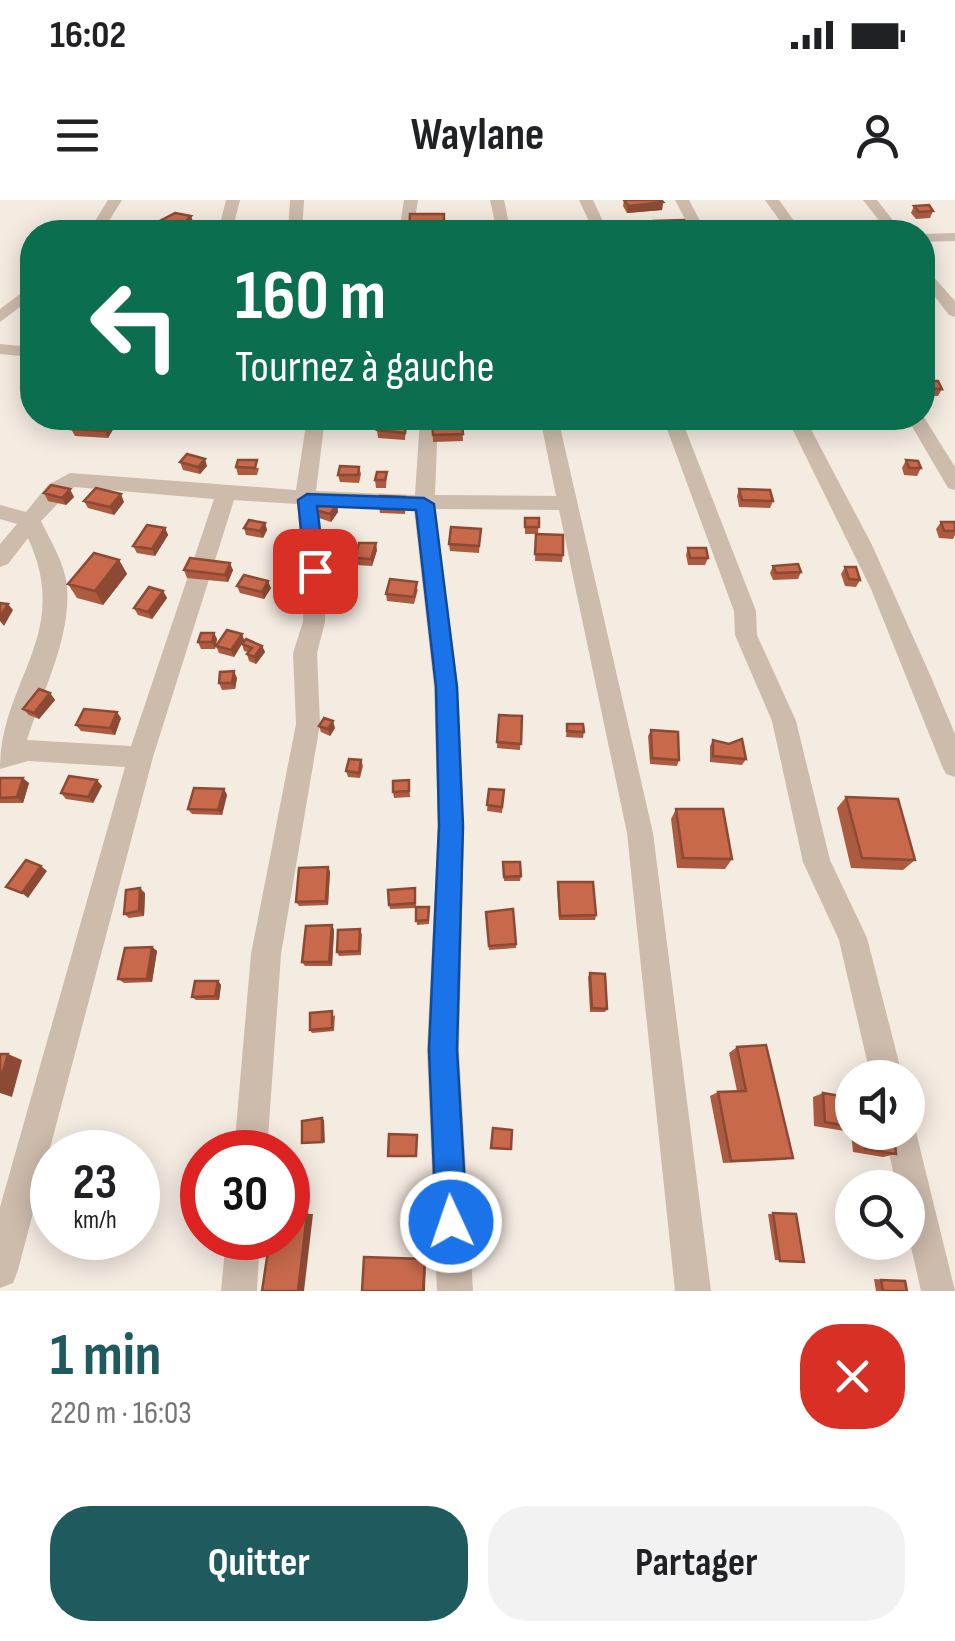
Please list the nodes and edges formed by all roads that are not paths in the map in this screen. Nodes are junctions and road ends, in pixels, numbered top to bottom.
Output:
1 (870, 200) edge
2 (886, 220) edge
3 (935, 286) edge
4 (20, 300) edge
5 (955, 312) edge
6 (0, 317) edge
7 (314, 430) edge
8 (427, 430) edge
9 (552, 430) edge
10 (677, 430) edge
11 (803, 430) edge
12 (923, 430) edge
13 (955, 483) edge
14 (226, 496) junction
15 (307, 500) junction
16 (570, 503) junction
17 (424, 504) junction
18 (0, 512) edge
19 (31, 521) junction
20 (0, 559) edge
21 (5, 755) edge
22 (140, 757) junction
23 (955, 766) edge
24 (883, 1060) edge
25 (252, 1130) edge
26 (904, 1150) edge
27 (242, 1260) edge
28 (0, 1270) edge
29 (239, 1291) edge
30 (454, 1291) edge
31 (693, 1291) edge
32 (939, 1291) edge

1 - 2 street
3 - 5 street
4 - 6 street
7 - 15 street
8 - 17 street
9 - 16 street
10 - 24 street
11 - 23 street
12 - 13 street
14 - 15 street
14 - 19 street
14 - 22 street
15 - 17 street
15 - 25 street
16 - 17 street
16 - 31 street
17 - 30 street
18 - 19 street
19 - 20 street
19 - 21 street
21 - 22 street
22 - 28 street
26 - 32 street
27 - 29 street

